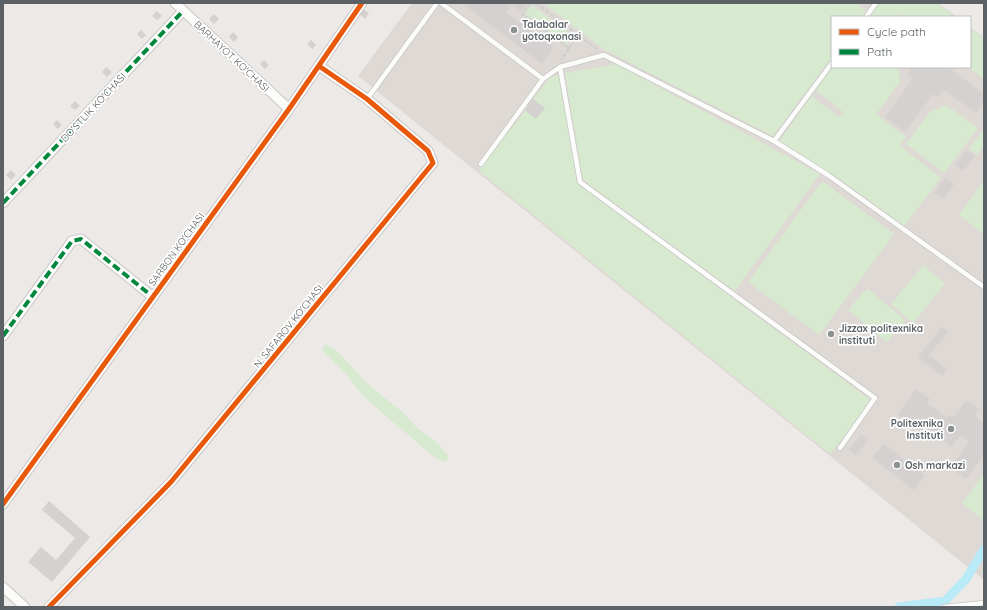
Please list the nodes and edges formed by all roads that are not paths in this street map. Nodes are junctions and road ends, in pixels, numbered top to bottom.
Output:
1 (175, 3) edge
2 (362, 3) edge
3 (437, 3) edge
4 (441, 3) edge
5 (876, 3) edge
6 (183, 10) junction
7 (867, 16) edge
8 (831, 64) edge
9 (319, 66) junction
10 (560, 67) junction
11 (543, 79) junction
12 (367, 99) junction
13 (289, 109) junction
14 (774, 141) junction
15 (481, 164) dead end
16 (3, 203) edge
17 (984, 287) edge
18 (153, 296) junction
19 (3, 336) edge
20 (840, 448) dead end
21 (3, 504) edge
22 (3, 587) edge
23 (984, 603) edge
24 (26, 607) edge
25 (49, 607) edge
26 (944, 607) edge

1 - 6 street, BARHAYOT KO'CHASI
2 - 9 street, SARBON KO'CHASI
3 - 12 lane
4 - 11 lane
5 - 7 lane
6 - 13 street, BARHAYOT KO'CHASI
6 - 16 street, DO'STLIK KO'CHASI
8 - 14 lane
9 - 12 street, N. SAFAROV KO'CHASI
9 - 13 street, SARBON KO'CHASI
10 - 11 lane
10 - 14 lane
10 - 20 lane
11 - 15 lane
12 - 25 street, N. SAFAROV KO'CHASI
13 - 18 street, SARBON KO'CHASI
14 - 17 lane
18 - 19 street
18 - 21 street, SARBON KO'CHASI
22 - 24 street
23 - 26 lane

